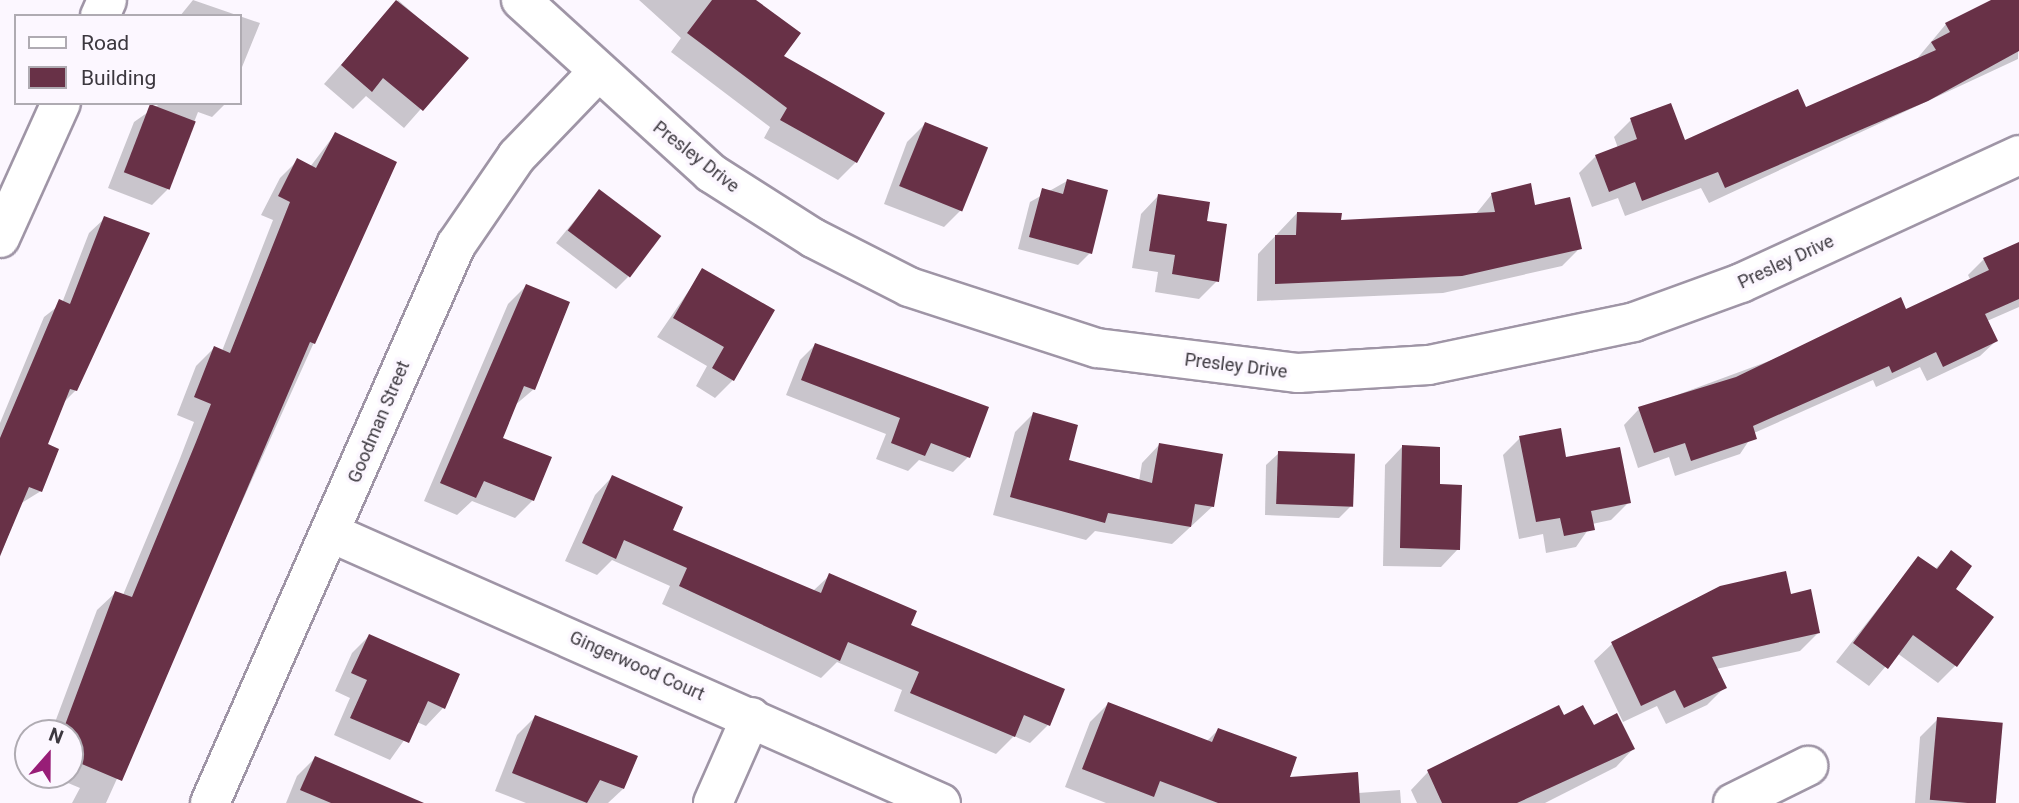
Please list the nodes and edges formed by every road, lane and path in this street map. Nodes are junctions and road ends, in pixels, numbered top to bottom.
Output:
1 (521, 0) edge
2 (597, 73) junction
3 (60, 105) edge
4 (2019, 155) edge
5 (0, 238) edge
6 (331, 533) junction
7 (751, 718) junction
8 (1808, 766) dead end
9 (210, 803) edge
10 (713, 803) edge
11 (941, 803) edge
12 (1733, 803) edge

1 - 2 street, Presley Drive
2 - 4 street, Presley Drive
2 - 6 street, Goodman Street
3 - 5 street
6 - 7 street, Gingerwood Court
6 - 9 street, Goodman Street
7 - 10 street
7 - 11 street, Gingerwood Court
8 - 12 street

